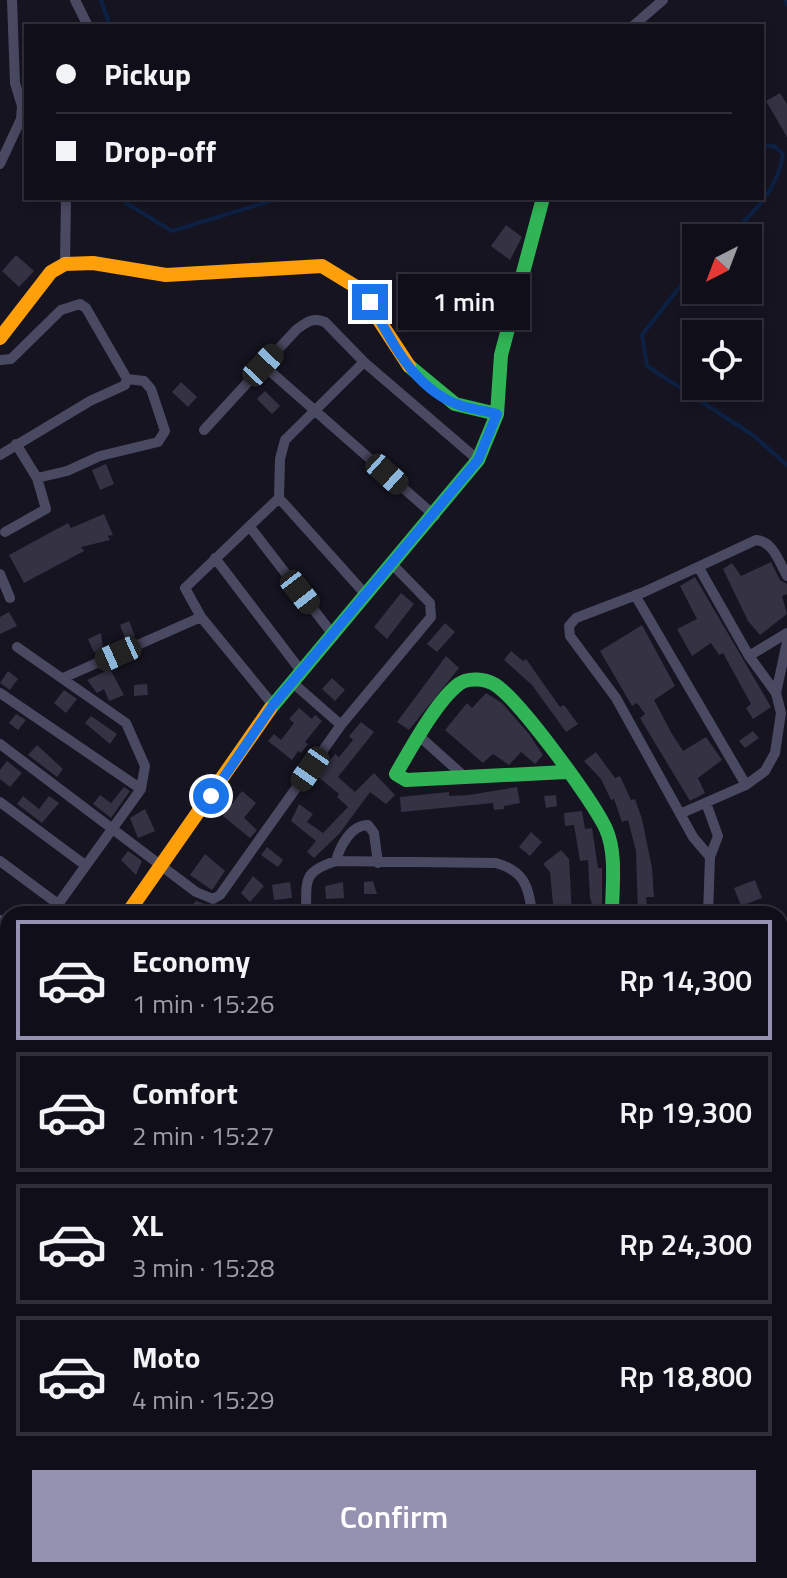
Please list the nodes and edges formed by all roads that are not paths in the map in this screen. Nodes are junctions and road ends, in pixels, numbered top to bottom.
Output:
1 (12, 0) edge
2 (75, 0) edge
3 (663, 0) edge
4 (87, 24) edge
5 (635, 24) edge
6 (0, 164) edge
7 (66, 200) edge
8 (542, 200) edge
9 (65, 264) junction
10 (0, 338) edge
11 (0, 360) edge
12 (364, 362) junction
13 (263, 365) junction
14 (127, 379) junction
15 (315, 410) junction
16 (497, 414) junction
17 (204, 430) dead end
18 (16, 444) junction
19 (0, 455) edge
20 (478, 460) junction
21 (37, 478) junction
22 (279, 498) junction
23 (435, 516) junction
24 (250, 527) junction
25 (5, 532) dead end
26 (215, 558) junction
27 (393, 565) junction
28 (699, 568) junction
29 (0, 574) edge
30 (787, 576) edge
31 (635, 595) junction
32 (367, 596) junction
33 (10, 598) dead end
34 (201, 617) junction
35 (787, 633) edge
36 (334, 636) junction
37 (787, 642) edge
38 (17, 647) dead end
39 (749, 656) junction
40 (297, 677) junction
41 (63, 678) junction
42 (0, 693) edge
43 (776, 693) junction
44 (273, 705) junction
45 (341, 725) junction
46 (418, 735) junction
47 (0, 744) edge
48 (566, 772) junction
49 (466, 778) junction
50 (746, 785) junction
51 (141, 789) junction
52 (0, 802) edge
53 (706, 803) junction
54 (682, 813) junction
55 (113, 826) junction
56 (710, 857) junction
57 (0, 861) edge
58 (336, 861) junction
59 (378, 863) junction
60 (164, 864) junction
61 (85, 865) junction
62 (58, 904) joint
63 (133, 906) edge
64 (306, 906) edge
65 (531, 906) edge
66 (612, 906) edge
67 (708, 906) edge

1 - 6 street
2 - 4 street
3 - 5 street
7 - 9 street
8 - 16 street
9 - 10 street
9 - 16 street
11 - 14 street
12 - 13 street
12 - 15 street
12 - 20 street
13 - 15 street
13 - 17 street
14 - 18 street
14 - 21 street
15 - 22 street
15 - 23 street
16 - 20 street
18 - 19 street
18 - 21 street
20 - 23 street
21 - 25 street
22 - 24 street
22 - 32 street
23 - 27 street
24 - 26 street
24 - 36 street
26 - 34 street
26 - 40 street
27 - 32 street
27 - 45 street
28 - 30 street
28 - 31 street
28 - 39 street
29 - 33 street
31 - 50 street
31 - 54 street
32 - 36 street
34 - 41 street
34 - 44 street
35 - 39 street
36 - 40 street
37 - 43 street
38 - 41 street
39 - 43 street
40 - 44 street
40 - 45 street
41 - 51 street
42 - 51 street
43 - 50 street
44 - 60 street
45 - 60 street
46 - 48 street
46 - 49 street
46 - 49 street
47 - 55 street
48 - 49 street
48 - 66 street
50 - 53 street
51 - 55 street
52 - 61 street
53 - 54 street
53 - 56 street
54 - 56 street
55 - 60 street
55 - 61 street
56 - 67 street
57 - 62 street
58 - 59 street
58 - 59 street
58 - 64 street
59 - 65 street
60 - 63 street
61 - 62 street

